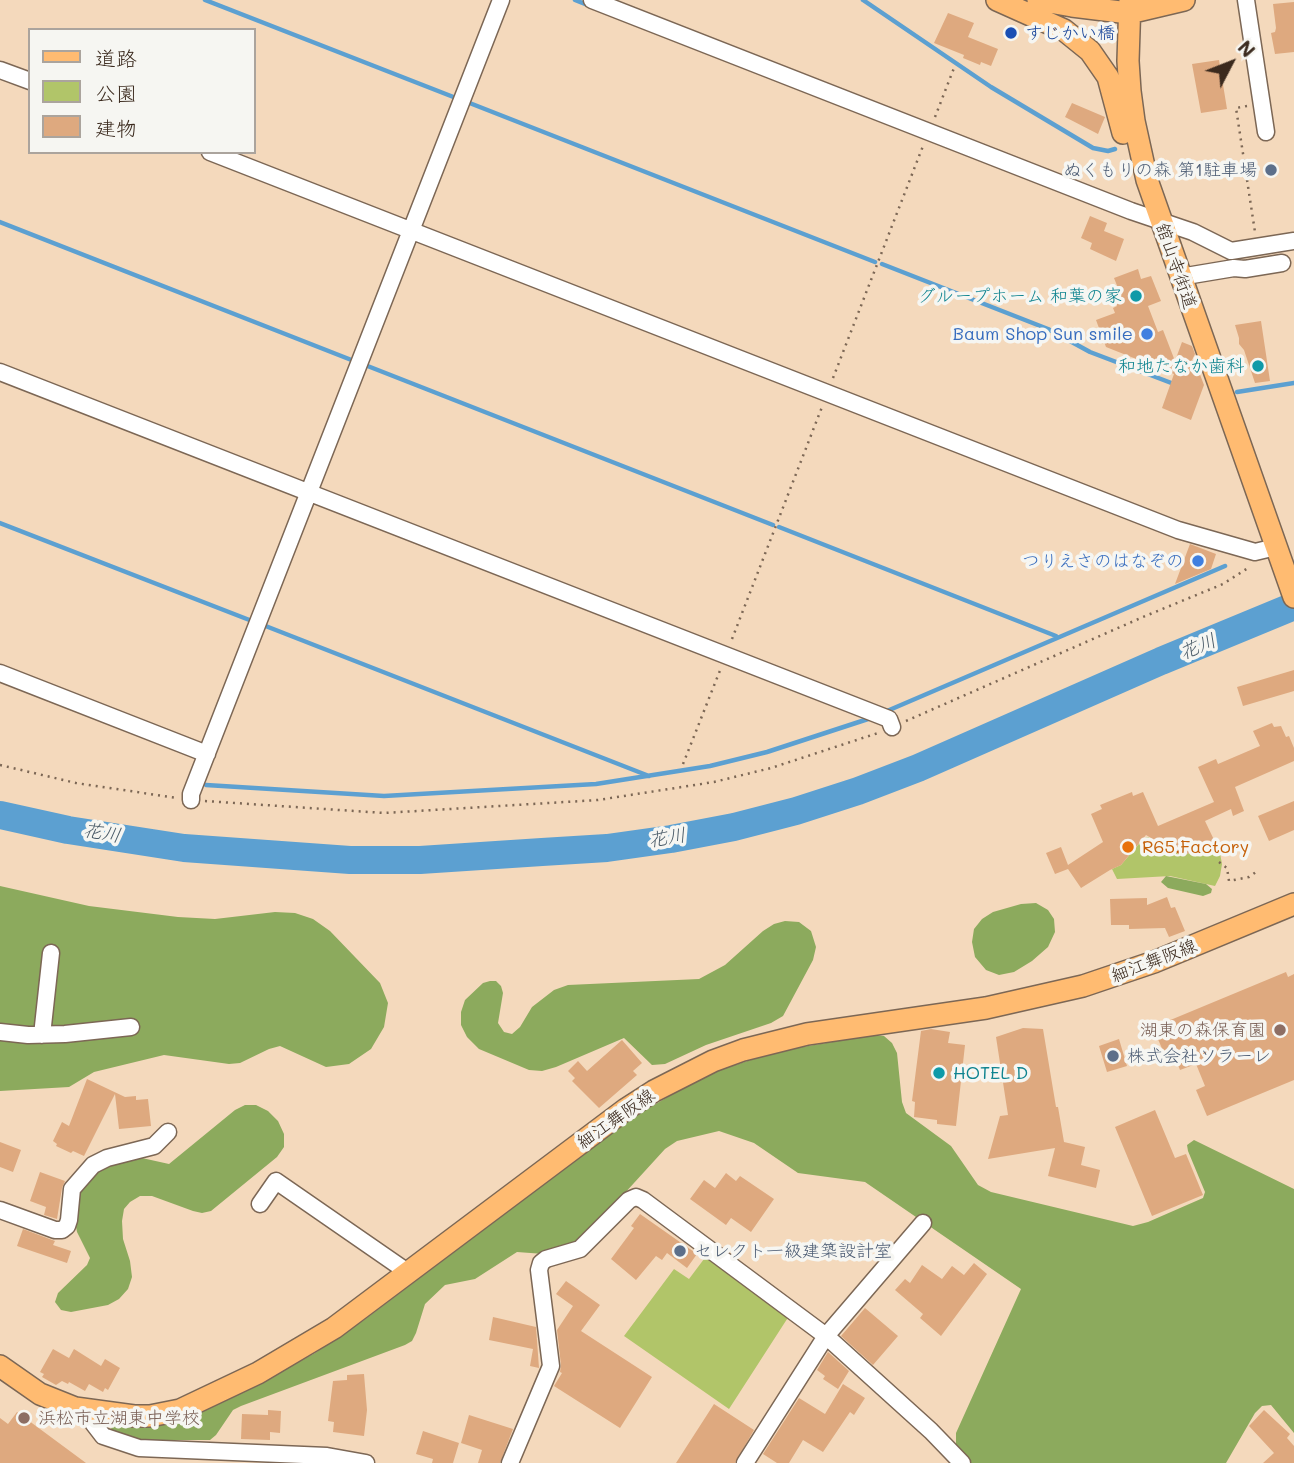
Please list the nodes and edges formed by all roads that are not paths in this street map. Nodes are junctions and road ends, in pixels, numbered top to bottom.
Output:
1 (500, 0) edge
2 (592, 0) edge
3 (997, 0) edge
4 (1038, 0) edge
5 (1184, 0) edge
6 (1247, 0) edge
7 (1130, 6) edge
8 (0, 70) edge
9 (28, 80) edge
10 (1266, 132) dead end
11 (215, 154) edge
12 (1160, 221) junction
13 (411, 231) junction
14 (1294, 242) edge
15 (1282, 263) dead end
16 (1180, 277) junction
17 (0, 372) edge
18 (309, 493) junction
19 (1271, 553) junction
20 (1294, 597) edge
21 (0, 673) edge
22 (892, 727) road end
23 (207, 754) junction
24 (191, 800) road end
25 (1294, 904) edge
26 (51, 953) dead end
27 (131, 1027) dead end
28 (0, 1032) edge
29 (42, 1035) junction
30 (168, 1132) dead end
31 (260, 1204) dead end
32 (0, 1210) edge
33 (923, 1223) dead end
34 (409, 1273) junction
35 (826, 1336) junction
36 (0, 1366) edge
37 (94, 1412) junction
38 (206, 1456) edge
39 (366, 1463) edge
40 (510, 1463) edge
41 (746, 1463) edge
42 (962, 1463) edge

1 - 13 street
2 - 12 street
3 - 12 main road
4 - 7 main road
5 - 7 main road
6 - 10 street
7 - 12 main road, 舘山寺街道
8 - 9 street
11 - 13 street
12 - 14 street
12 - 16 main road, 舘山寺街道
13 - 18 street
13 - 19 street
15 - 16 street
16 - 19 main road, 舘山寺街道
17 - 18 street
18 - 22 street
18 - 23 street
19 - 20 main road, 舘山寺街道
21 - 23 street
23 - 24 street
25 - 34 main road, 細江舞阪線
26 - 29 street
27 - 29 street
28 - 29 street
30 - 32 street
31 - 34 street
33 - 35 street
34 - 37 main road, 細江舞阪線
35 - 40 street
35 - 41 street
35 - 42 street
36 - 37 main road, 細江舞阪線
37 - 38 street
38 - 39 street

